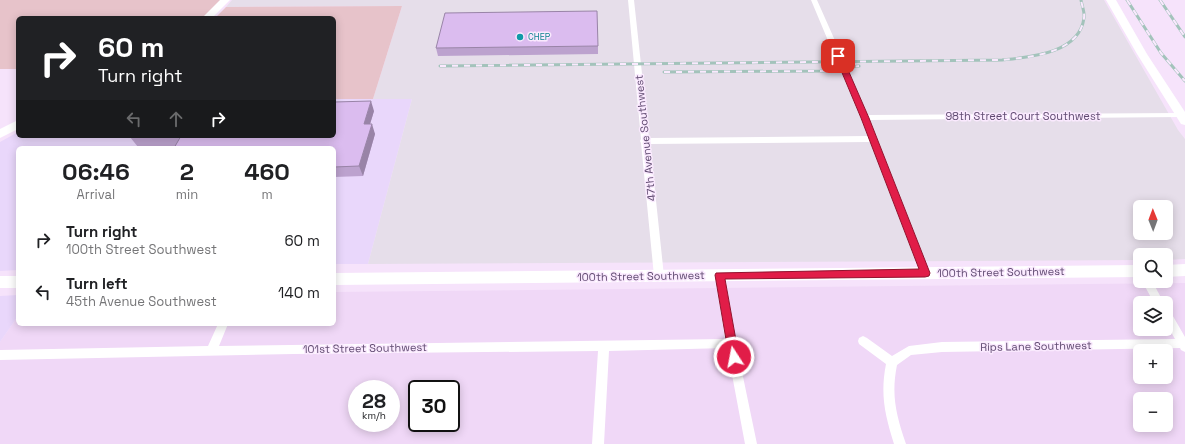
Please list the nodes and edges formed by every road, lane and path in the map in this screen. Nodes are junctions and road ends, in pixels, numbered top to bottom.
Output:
1 (225, 0) edge
2 (631, 0) edge
3 (814, 0) edge
4 (1111, 0) edge
5 (209, 16) edge
6 (865, 118) junction
7 (1183, 118) edge
8 (16, 125) edge
9 (0, 134) edge
10 (873, 139) junction
11 (644, 141) junction
12 (1185, 270) edge
13 (1133, 271) edge
14 (1173, 271) edge
15 (925, 273) junction
16 (720, 275) junction
17 (659, 276) junction
18 (336, 279) edge
19 (0, 282) edge
20 (16, 282) edge
21 (222, 326) edge
22 (1173, 326) edge
23 (863, 341) dead end
24 (731, 343) junction
25 (1184, 345) edge
26 (604, 346) junction
27 (212, 350) junction
28 (0, 355) edge
29 (892, 362) junction
30 (598, 444) edge
31 (751, 444) edge
32 (900, 444) edge

1 - 5 main road
2 - 11 street, 47th Avenue Southwest
3 - 6 street
4 - 7 main road
6 - 7 street, 98th Street Court Southwest
6 - 10 street
8 - 9 main road
10 - 11 street
10 - 15 street
11 - 17 street, 47th Avenue Southwest
12 - 14 main road
13 - 15 main road, 100th Street Southwest
15 - 16 main road, 100th Street Southwest
16 - 17 main road, 100th Street Southwest
16 - 24 street
17 - 18 main road, 100th Street Southwest
19 - 20 main road
21 - 27 street
22 - 25 street
23 - 29 street
24 - 26 street, 101st Street Southwest
24 - 31 street
25 - 29 street, Rips Lane Southwest
26 - 27 street, 101st Street Southwest
26 - 30 street
27 - 28 street, 101st Street Southwest
29 - 32 street

